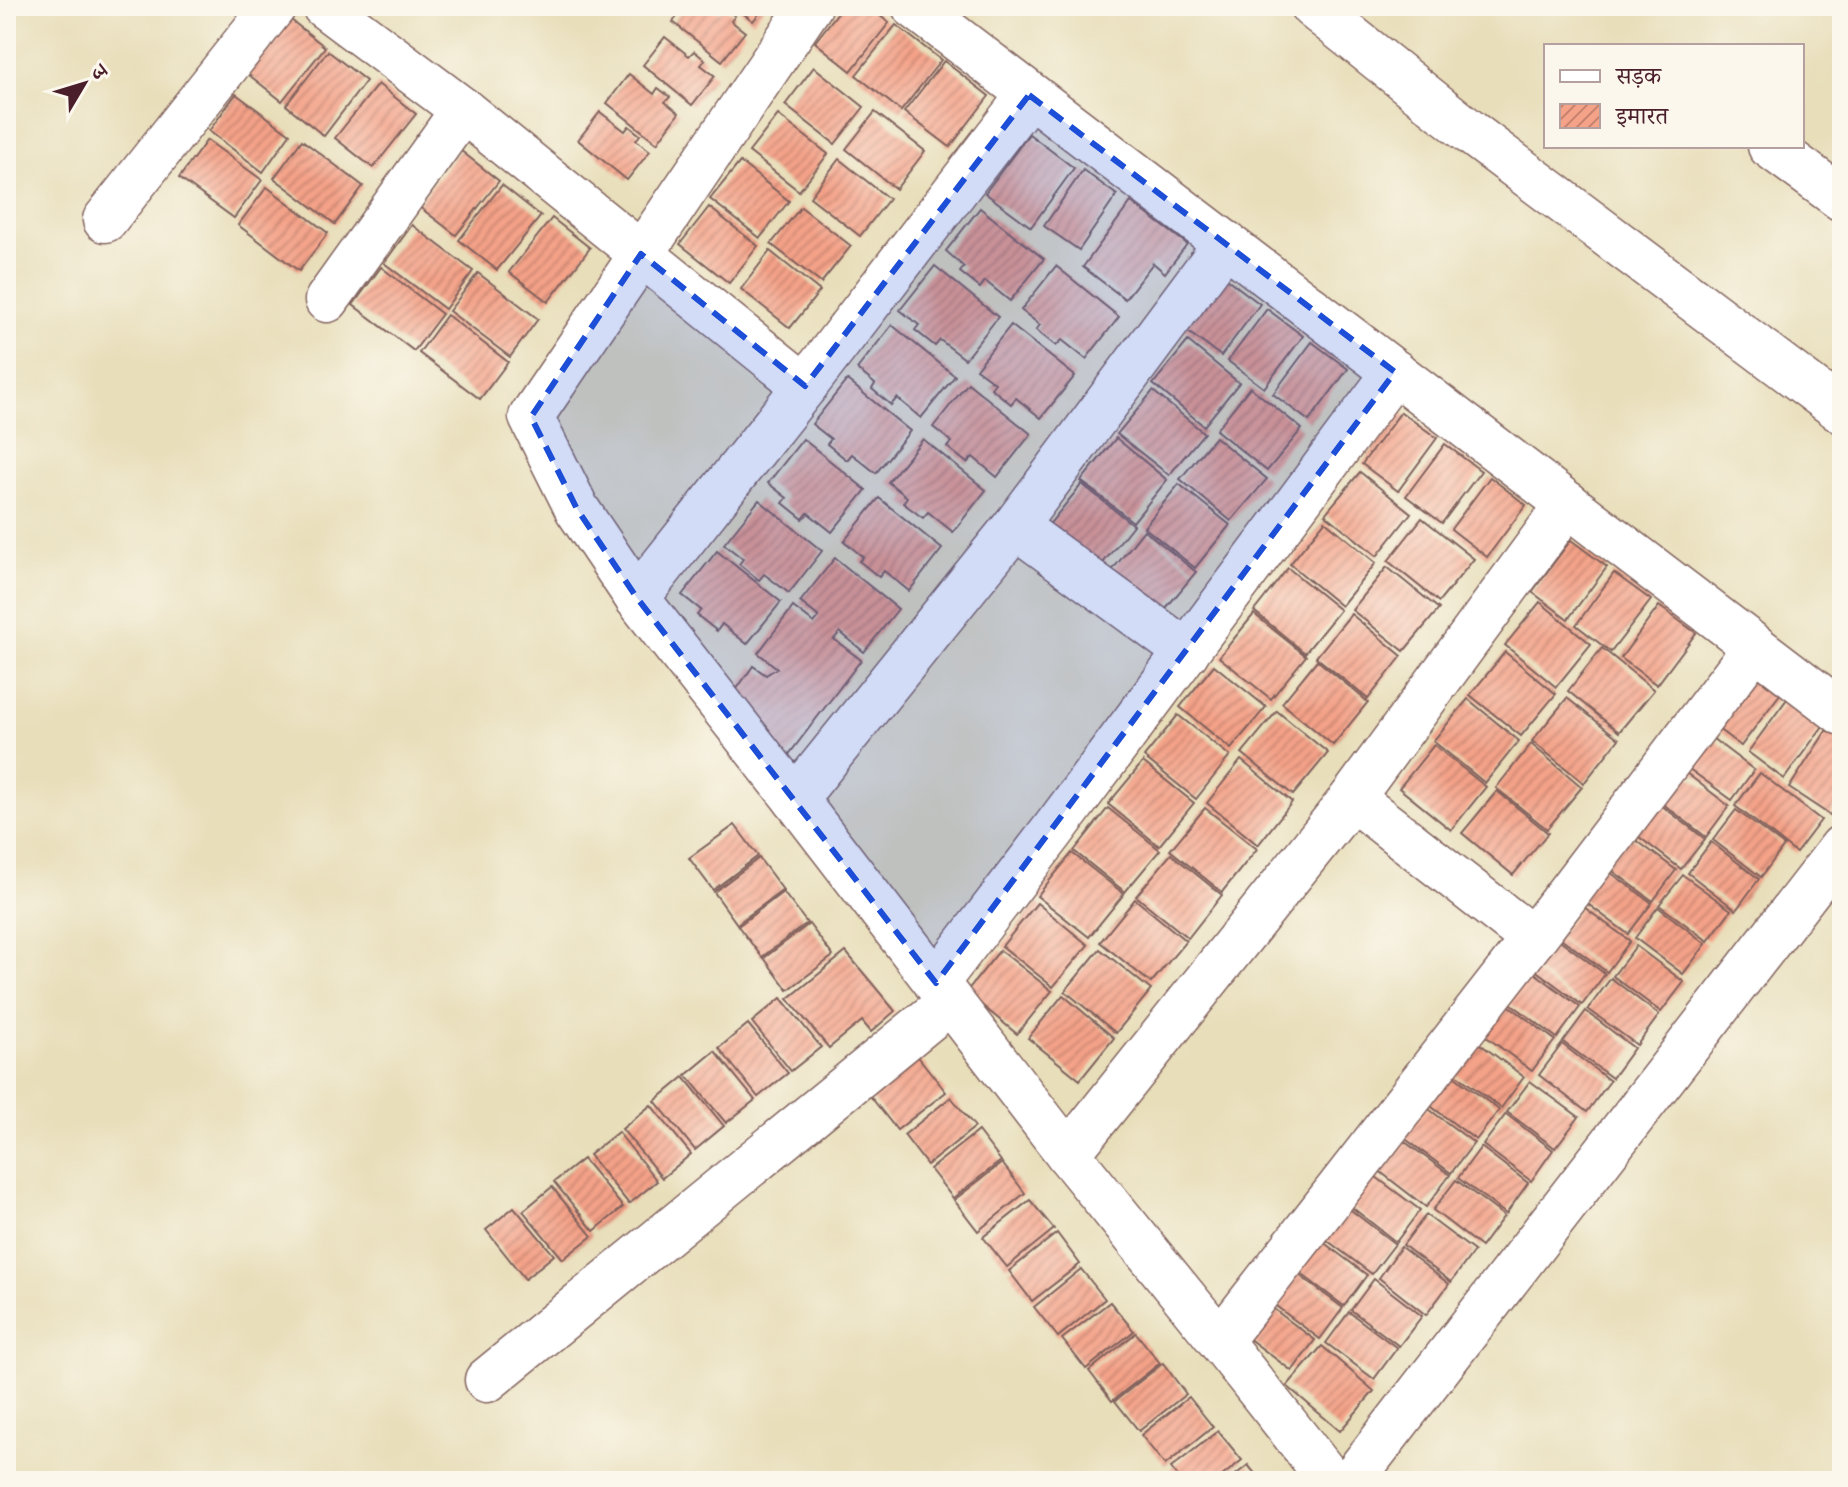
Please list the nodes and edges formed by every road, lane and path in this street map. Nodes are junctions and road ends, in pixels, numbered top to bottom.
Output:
1 (274, 6) edge
2 (324, 6) edge
3 (810, 6) edge
4 (914, 6) edge
5 (1312, 6) edge
6 (1029, 95) junction
7 (463, 110) junction
8 (1773, 148) edge
9 (1842, 199) edge
10 (105, 220) dead end
11 (1226, 243) junction
12 (641, 254) junction
13 (327, 300) dead end
14 (1395, 372) junction
15 (805, 386) junction
16 (1842, 411) edge
17 (1568, 504) junction
18 (1015, 526) junction
19 (637, 598) junction
20 (1755, 647) junction
21 (1187, 652) junction
22 (1842, 713) edge
23 (1352, 798) junction
24 (795, 799) junction
25 (1842, 847) edge
26 (1533, 939) junction
27 (943, 993) junction
28 (1068, 1154) junction
29 (1220, 1341) junction
30 (487, 1380) dead end
31 (1331, 1481) edge
32 (1351, 1481) edge

1 - 10 street
2 - 7 street
3 - 12 street
4 - 6 street
5 - 16 street
6 - 11 street
6 - 15 street
7 - 12 street
7 - 13 street
8 - 9 street
11 - 14 street
11 - 18 street
12 - 15 street
12 - 19 street
14 - 17 street
14 - 21 street
15 - 19 street
17 - 20 street
17 - 23 street
18 - 21 street
18 - 24 street
19 - 24 street
20 - 22 street
20 - 26 street
21 - 27 street
23 - 26 street
23 - 28 street
24 - 27 street
25 - 32 street
26 - 29 street
27 - 28 street
27 - 30 street
28 - 29 street
29 - 31 street

